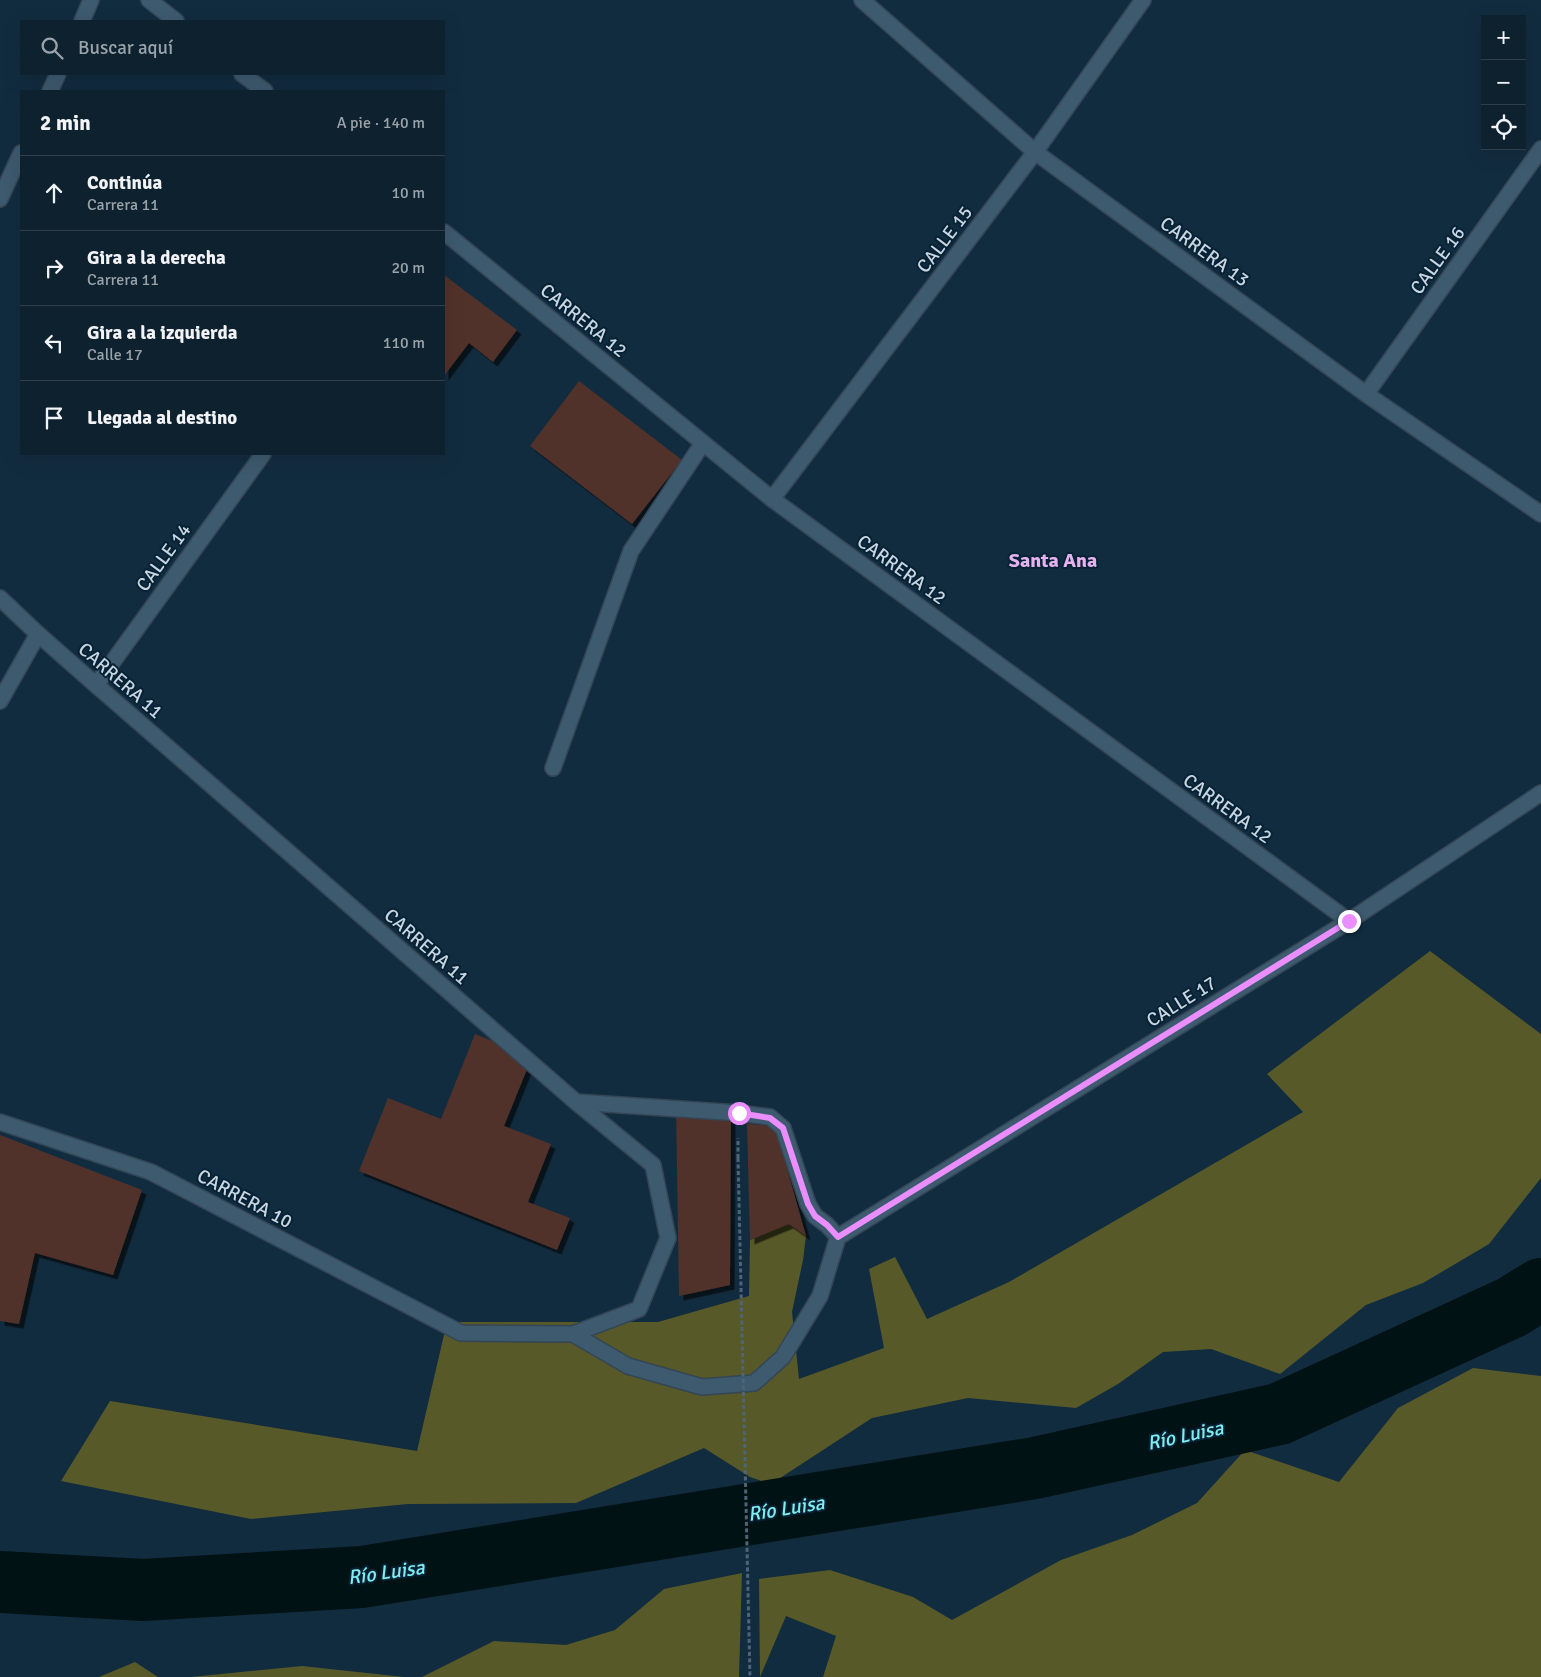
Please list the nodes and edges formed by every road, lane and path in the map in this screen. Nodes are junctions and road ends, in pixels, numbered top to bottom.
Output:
1 (91, 0) edge
2 (149, 0) edge
3 (862, 0) edge
4 (1143, 0) edge
5 (82, 20) edge
6 (175, 20) edge
7 (58, 75) edge
8 (243, 75) edge
9 (50, 90) edge
10 (264, 90) edge
11 (1541, 149) edge
12 (1035, 152) junction
13 (20, 155) edge
14 (0, 199) edge
15 (445, 233) edge
16 (1366, 394) junction
17 (703, 443) junction
18 (262, 455) edge
19 (772, 499) junction
20 (1541, 514) edge
21 (0, 598) edge
22 (38, 634) junction
23 (96, 685) junction
24 (0, 701) edge
25 (553, 768) dead end
26 (1541, 793) edge
27 (1349, 921) junction
28 (576, 1102) junction
29 (0, 1122) edge
30 (738, 1158) dead end
31 (838, 1237) junction
32 (573, 1334) junction
33 (750, 1677) edge

1 - 5 street
2 - 6 street
3 - 12 street, CARRERA 13
4 - 12 street, CALLE 15
7 - 9 street
8 - 10 street
11 - 16 street, CALLE 16
12 - 16 street, CARRERA 13
12 - 19 street, CALLE 15
13 - 14 street
15 - 17 street, CARRERA 12
16 - 20 street, CARRERA 13
17 - 19 street, CARRERA 12
17 - 25 street
18 - 23 street, CALLE 14
19 - 27 street, CARRERA 12
21 - 22 street, CARRERA 11
22 - 23 street, CARRERA 11
22 - 24 street
23 - 28 street, CARRERA 11
26 - 27 street, CALLE 17
27 - 31 street, CALLE 17
28 - 31 street
28 - 32 street, CARRERA 11
29 - 32 street, CARRERA 10
30 - 33 path, bridge
31 - 32 street

